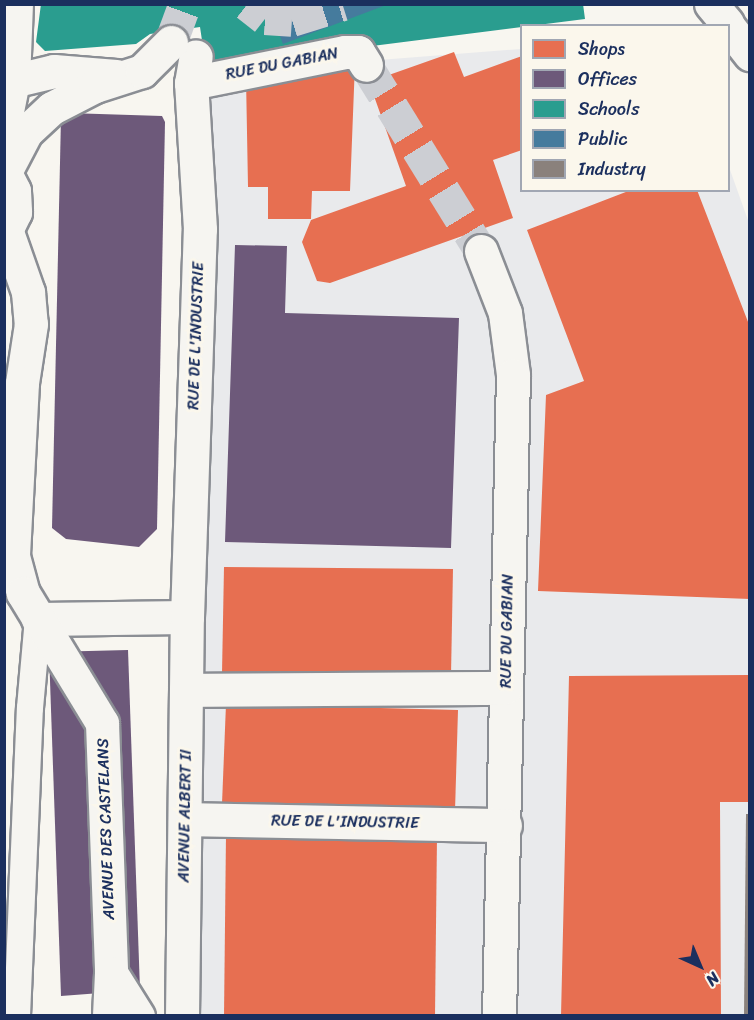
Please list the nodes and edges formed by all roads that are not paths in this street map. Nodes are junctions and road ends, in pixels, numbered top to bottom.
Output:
1 (16, 4) edge
2 (730, 26) edge
3 (750, 54) edge
4 (186, 60) junction
5 (366, 65) tunnel mouth
6 (120, 76) junction
7 (9, 82) edge
8 (4, 126) edge
9 (5, 171) edge
10 (6, 233) edge
11 (481, 251) tunnel mouth
12 (15, 334) edge
13 (187, 617) junction
14 (38, 619) junction
15 (506, 688) junction
16 (186, 690) junction
17 (185, 819) junction
18 (505, 825) junction
19 (111, 973) junction
20 (16, 1016) edge
21 (109, 1016) edge
22 (138, 1016) edge
23 (182, 1016) edge
24 (499, 1016) edge

1 - 7 street
2 - 3 street
4 - 5 street, RUE DU GABIAN
4 - 6 street
4 - 13 street, RUE DE L'INDUSTRIE
6 - 7 street
6 - 9 street
7 - 8 street
9 - 10 street
10 - 12 street, AVENUE DES CASTELANS
11 - 15 street, RUE DU GABIAN
12 - 14 street, AVENUE DES CASTELANS
13 - 14 street
13 - 16 street, AVENUE ALBERT II
14 - 19 street, AVENUE DES CASTELANS
14 - 20 street
15 - 16 street
15 - 18 street, RUE DU GABIAN
16 - 17 street, AVENUE ALBERT II
17 - 18 street, RUE DE L'INDUSTRIE
17 - 23 street, AVENUE ALBERT II
18 - 24 street, RUE DU GABIAN
19 - 21 street, AVENUE DES CASTELANS
19 - 22 street

